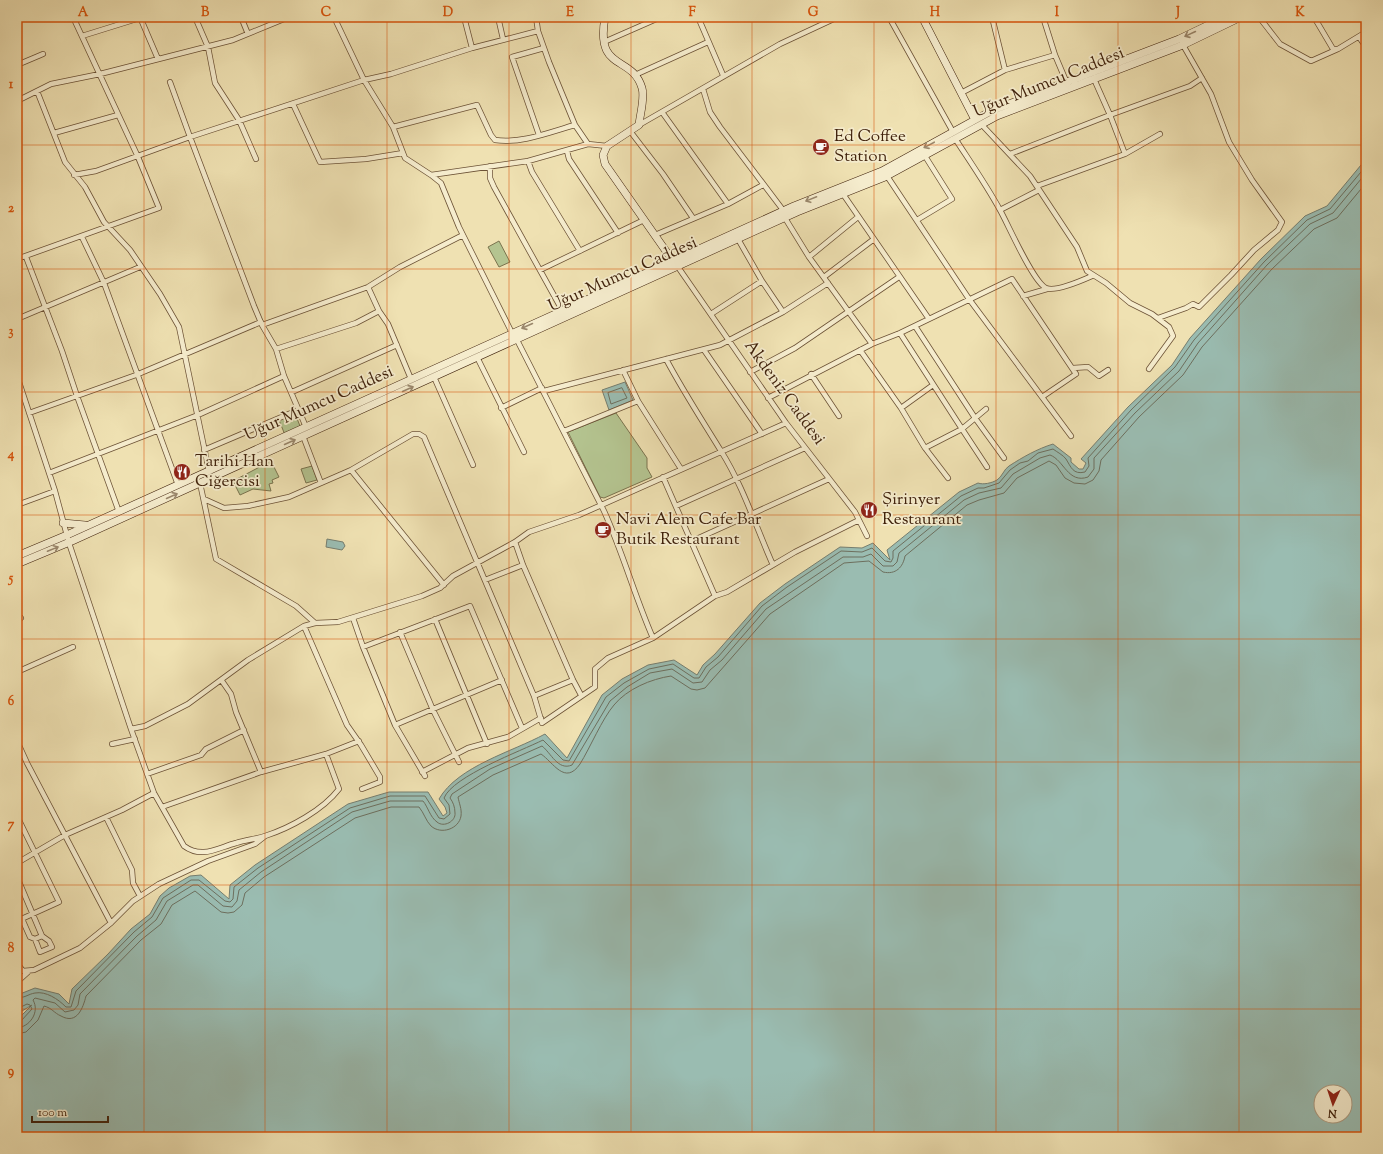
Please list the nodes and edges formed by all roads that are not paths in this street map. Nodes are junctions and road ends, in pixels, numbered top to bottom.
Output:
1 (73, 17) edge
2 (141, 17) edge
3 (195, 17) edge
4 (241, 17) edge
5 (289, 17) edge
6 (334, 17) edge
7 (464, 17) edge
8 (498, 17) edge
9 (536, 17) edge
10 (605, 17) edge
11 (661, 17) edge
12 (698, 17) edge
13 (838, 17) edge
14 (889, 17) edge
15 (922, 17) edge
16 (992, 17) edge
17 (1043, 17) edge
18 (1225, 17) edge
19 (1241, 17) edge
20 (1259, 17) edge
21 (1321, 17) edge
22 (1315, 18) edge
23 (538, 31) junction
24 (1366, 32) edge
25 (248, 34) junction
26 (82, 36) junction
27 (1359, 37) junction
28 (502, 39) junction
29 (603, 42) junction
30 (708, 42) junction
31 (1183, 45) junction
32 (208, 47) junction
33 (1366, 47) edge
34 (472, 48) junction
35 (544, 48) junction
36 (1338, 49) junction
37 (43, 54) dead end
38 (1055, 55) junction
39 (158, 59) junction
40 (17, 65) edge
41 (1005, 70) junction
42 (100, 74) junction
43 (635, 75) junction
44 (723, 75) junction
45 (1202, 78) junction
46 (1094, 79) junction
47 (364, 80) junction
48 (1066, 81) junction
49 (170, 82) dead end
50 (702, 89) junction
51 (37, 91) junction
52 (961, 93) junction
53 (17, 101) edge
54 (293, 104) junction
55 (662, 112) junction
56 (118, 115) junction
57 (1110, 115) junction
58 (239, 120) junction
59 (975, 120) junction
60 (575, 125) junction
61 (639, 125) junction
62 (982, 125) junction
63 (393, 127) junction
64 (630, 131) junction
65 (953, 132) junction
66 (54, 133) junction
67 (1160, 134) dead end
68 (539, 135) junction
69 (190, 137) junction
70 (956, 140) junction
71 (588, 144) junction
72 (607, 146) junction
73 (567, 151) junction
74 (403, 153) junction
75 (1010, 154) junction
76 (1125, 154) junction
77 (925, 156) junction
78 (138, 157) junction
79 (256, 159) dead end
80 (528, 161) junction
81 (490, 166) junction
82 (74, 175) junction
83 (431, 175) junction
84 (887, 176) junction
85 (763, 185) junction
86 (1038, 188) junction
87 (842, 190) junction
88 (728, 204) junction
89 (783, 210) junction
90 (1000, 210) junction
91 (858, 217) junction
92 (693, 218) junction
93 (785, 218) junction
94 (644, 220) junction
95 (917, 220) junction
96 (108, 227) junction
97 (618, 234) junction
98 (655, 234) junction
99 (463, 236) junction
100 (82, 237) junction
101 (738, 239) junction
102 (874, 239) junction
103 (580, 251) junction
104 (26, 257) junction
105 (809, 257) junction
106 (17, 259) edge
107 (672, 261) junction
108 (678, 266) junction
109 (140, 267) junction
110 (540, 270) junction
111 (1092, 276) junction
112 (824, 277) junction
113 (899, 277) junction
114 (762, 281) junction
115 (104, 283) junction
116 (828, 283) junction
117 (368, 287) junction
118 (1047, 289) junction
119 (1023, 296) junction
120 (969, 299) junction
121 (45, 306) junction
122 (562, 310) junction
123 (379, 311) junction
124 (783, 312) junction
125 (849, 312) junction
126 (711, 314) junction
127 (1158, 318) junction
128 (17, 319) edge
129 (929, 319) junction
130 (261, 323) junction
131 (915, 326) junction
132 (512, 333) junction
133 (900, 333) junction
134 (517, 340) junction
135 (729, 341) junction
136 (872, 344) junction
137 (398, 345) junction
138 (276, 349) junction
139 (704, 350) junction
140 (860, 350) junction
141 (183, 355) junction
142 (477, 357) junction
143 (666, 359) junction
144 (1073, 368) junction
145 (1149, 369) dead end
146 (623, 370) junction
147 (1108, 370) dead end
148 (750, 372) junction
149 (811, 374) junction
150 (136, 375) junction
151 (17, 376) edge
152 (284, 376) junction
153 (434, 377) junction
154 (412, 379) junction
155 (933, 385) junction
156 (543, 389) junction
157 (292, 392) junction
158 (77, 396) junction
159 (1042, 397) junction
160 (768, 398) junction
161 (638, 401) junction
162 (501, 408) junction
163 (901, 408) junction
164 (298, 410) junction
165 (986, 410) dead end
166 (29, 413) junction
167 (198, 415) junction
168 (839, 416) dead end
169 (975, 418) junction
170 (786, 423) junction
171 (306, 427) junction
172 (962, 429) junction
173 (158, 431) junction
174 (564, 431) junction
175 (762, 434) junction
176 (303, 436) junction
177 (1071, 436) dead end
178 (805, 448) junction
179 (926, 448) junction
180 (204, 450) junction
181 (721, 450) junction
182 (524, 452) dead end
183 (97, 454) junction
184 (1004, 458) dead end
185 (474, 465) dead end
186 (987, 467) dead end
187 (680, 469) junction
188 (351, 470) junction
189 (49, 473) junction
190 (210, 474) junction
191 (663, 477) junction
192 (829, 478) junction
193 (948, 478) dead end
194 (735, 479) junction
195 (198, 480) junction
196 (321, 484) junction
197 (178, 485) junction
198 (55, 490) junction
199 (204, 499) junction
200 (17, 505) edge
201 (600, 505) junction
202 (676, 506) junction
203 (119, 512) junction
204 (751, 515) junction
205 (859, 520) junction
206 (64, 523) junction
207 (90, 525) junction
208 (867, 536) dead end
209 (68, 539) junction
210 (692, 541) junction
211 (514, 542) junction
212 (17, 556) edge
213 (477, 563) junction
214 (17, 564) edge
215 (523, 565) junction
216 (773, 565) junction
217 (485, 580) junction
218 (444, 584) junction
219 (715, 596) junction
220 (353, 618) junction
221 (435, 619) junction
222 (315, 623) junction
223 (304, 626) junction
224 (400, 632) junction
225 (653, 638) junction
226 (73, 647) dead end
227 (362, 647) junction
228 (17, 672) edge
229 (502, 680) junction
230 (572, 680) junction
231 (222, 681) junction
232 (467, 695) junction
233 (534, 696) junction
234 (581, 696) junction
235 (433, 710) junction
236 (541, 718) junction
237 (395, 725) junction
238 (522, 728) junction
239 (131, 730) junction
240 (244, 730) junction
241 (135, 739) junction
242 (17, 741) edge
243 (359, 741) junction
244 (112, 744) dead end
245 (487, 744) junction
246 (326, 754) junction
247 (455, 754) junction
248 (459, 762) dead end
249 (261, 772) junction
250 (147, 774) junction
251 (362, 789) dead end
252 (154, 793) junction
253 (162, 807) junction
254 (17, 816) edge
255 (106, 817) junction
256 (65, 835) junction
257 (266, 836) junction
258 (36, 853) junction
259 (17, 864) edge
260 (17, 877) edge
261 (140, 896) junction
262 (34, 914) junction
263 (22, 919) junction
264 (17, 921) edge
265 (111, 923) junction
266 (42, 936) junction
267 (35, 939) junction
268 (17, 963) edge
269 (28, 972) junction
270 (17, 982) edge

1 - 26 street
2 - 26 street
2 - 39 street
3 - 32 street
4 - 25 street
5 - 25 street
6 - 47 street
7 - 34 street
8 - 28 street
9 - 23 street
10 - 29 street
11 - 29 street
12 - 30 street
13 - 44 street
14 - 65 street
15 - 52 street
16 - 41 street
17 - 38 street
18 -> 48 street, Uğur Mumcu Caddesi
19 - 31 street, Uğur Mumcu Caddesi
20 - 36 street
21 - 22 street
22 - 36 street
23 - 28 street
23 - 35 street
24 - 27 street
25 - 32 street
26 - 42 street
27 - 33 street
27 - 36 street
28 - 34 street
29 - 43 street
30 - 43 street
30 - 44 street
31 - 45 street
31 - 46 street, Uğur Mumcu Caddesi
32 - 39 street
32 - 58 street
34 - 47 street
35 - 60 street
35 - 68 street
37 - 40 street
38 - 41 street
38 - 48 street
39 - 42 street
41 - 52 street
42 - 51 street
42 - 56 street
43 - 61 street
44 - 50 street
45 - 57 street
45 - 127 street
46 - 57 street
46 - 62 street, Uğur Mumcu Caddesi
47 - 54 street
47 - 63 street
48 - 59 street, Uğur Mumcu Caddesi
49 - 69 street
50 - 55 street
50 - 85 street
51 - 53 street
51 - 66 street
52 - 59 street
54 - 58 street
54 - 74 street
55 - 61 street
55 - 88 street
56 - 66 street
56 - 78 street
57 - 75 street
57 - 76 street
58 - 69 street
58 - 79 street
59 - 65 street, Uğur Mumcu Caddesi
60 - 68 street
60 - 71 street
61 - 64 street
62 - 70 street, Uğur Mumcu Caddesi
62 - 75 street
63 - 68 street
63 - 74 street
64 - 72 street
64 - 92 street
65 -> 87 street, Uğur Mumcu Caddesi
66 - 82 street
67 - 76 street
69 - 78 street
69 - 130 street
70 - 77 street, Uğur Mumcu Caddesi
70 - 90 street
71 - 72 street
71 - 73 street
72 - 94 street
73 - 80 street
73 - 97 street
74 - 83 street
75 - 86 street
76 - 86 street
77 - 84 street, Uğur Mumcu Caddesi
77 - 95 street
78 - 82 street
78 - 96 street
80 - 81 street
80 - 103 street
81 - 83 street
81 - 110 street
82 - 96 street
83 - 99 street
84 - 87 street, Uğur Mumcu Caddesi
84 - 95 street
85 - 88 street
85 - 89 street
86 - 90 street
86 - 111 street
87 -> 89 street, Uğur Mumcu Caddesi
87 - 91 street
87 - 93 street, Uğur Mumcu Caddesi
88 - 92 street
89 - 107 street, Uğur Mumcu Caddesi
90 - 118 street
91 - 102 street
91 - 105 street
92 - 98 street
93 - 101 street, Uğur Mumcu Caddesi
93 - 105 street
94 - 97 street
94 - 98 street
95 - 120 street
96 - 100 street
96 - 109 street
97 - 103 street
98 - 107 street
99 - 117 street
99 - 132 street
100 - 104 street
100 - 115 street
101 - 108 street, Uğur Mumcu Caddesi
101 - 114 street
102 - 112 street
102 - 113 street
103 - 110 street
104 - 106 street
104 - 121 street
105 - 112 street
107 - 108 street
107 - 122 street, Uğur Mumcu Caddesi
108 - 126 street, Akdeniz Caddesi
108 - 134 street, Uğur Mumcu Caddesi
109 - 115 street
109 - 141 street
110 - 122 street
111 - 118 street
111 - 127 street
112 - 116 street
113 - 125 street
113 - 129 street
114 - 124 street
114 - 126 street
115 - 121 street
115 - 150 street
116 - 124 street
116 - 125 street
117 - 123 street
117 - 130 street
118 - 119 street
119 - 120 street
119 - 144 street
120 - 129 street
120 - 159 street
121 - 128 street
121 - 158 street
122 -> 132 street, Uğur Mumcu Caddesi
123 - 137 street
123 - 138 street
124 - 135 street
125 - 136 street
125 - 148 street
126 - 135 street, Akdeniz Caddesi
127 - 145 street
129 - 131 street
130 - 138 street
130 - 141 street
131 - 133 street
131 - 169 street
132 - 154 street, Uğur Mumcu Caddesi
133 - 136 street
133 - 155 street
134 - 142 street, Uğur Mumcu Caddesi
134 - 156 street
135 - 139 street
135 - 148 street, Akdeniz Caddesi
136 - 140 street
137 - 154 street
137 - 157 street
138 - 152 street
139 - 143 street
139 - 175 street
140 - 149 street
140 - 163 street
141 - 150 street
141 - 167 street
142 - 153 street, Uğur Mumcu Caddesi
142 - 162 street
143 - 146 street
143 - 181 street
144 - 147 street
144 - 159 street
146 - 156 street
146 - 161 street
148 - 160 street, Akdeniz Caddesi
149 - 160 street
149 - 168 street
150 - 158 street
150 - 173 street
151 - 166 street
152 - 157 street
152 - 167 street
176 -> 153 street, Uğur Mumcu Caddesi
153 - 185 street
154 - 171 street, Uğur Mumcu Caddesi
155 - 163 street
155 - 172 street
156 - 162 street
156 - 174 street
157 - 164 street
158 - 166 street
158 - 183 street
159 - 177 street
160 - 170 street, Akdeniz Caddesi
161 - 174 street
161 - 187 street
162 - 182 street
163 - 179 street
164 - 171 street
164 - 180 street
165 - 169 street
166 - 189 street
167 - 173 street
167 - 180 street
169 - 172 street
169 - 184 street
170 - 175 street
170 - 178 street, Akdeniz Caddesi
171 - 190 street, Uğur Mumcu Caddesi
172 - 179 street
172 - 186 street
173 - 183 street
173 - 197 street
174 - 201 street
175 - 181 street
190 -> 176 street, Uğur Mumcu Caddesi
176 - 196 street
178 - 192 street, Akdeniz Caddesi
178 - 194 street
179 - 193 street
180 - 190 street
181 - 187 street
181 - 194 street
183 - 189 street
183 - 203 street
187 - 191 street
188 - 196 street
188 - 213 street
188 - 218 street
189 - 198 street
190 - 195 street, Uğur Mumcu Caddesi
191 - 201 street
191 - 202 street
192 - 204 street
192 - 205 street, Akdeniz Caddesi
194 - 202 street
194 - 204 street
195 - 197 street, Uğur Mumcu Caddesi
195 - 199 street
209 -> 195 street, Uğur Mumcu Caddesi
196 - 199 street
197 - 203 street, Uğur Mumcu Caddesi
198 - 200 street
198 - 206 street
199 - 222 street
201 - 211 street
201 - 225 street
202 - 210 street
203 - 207 street, Uğur Mumcu Caddesi
204 - 210 street
204 - 216 street
205 - 208 street, Akdeniz Caddesi
205 - 216 street
206 - 207 street
206 - 209 street
207 - 209 street, Uğur Mumcu Caddesi
209 - 212 street, Uğur Mumcu Caddesi
214 -> 209 street, Uğur Mumcu Caddesi
209 - 239 street
210 - 219 street
211 - 213 street
211 - 215 street
213 - 217 street
213 - 218 street
215 - 217 street
215 - 230 street
216 - 219 street
217 - 233 street
218 - 220 street
219 - 225 street
220 - 222 street
220 - 227 street
221 - 224 street
221 - 229 street
221 - 232 street
222 - 223 street
223 - 231 street
223 - 243 street
224 - 227 street
224 - 235 street
225 - 234 street
226 - 228 street
227 - 237 street
229 - 232 street
229 - 238 street
230 - 233 street
230 - 234 street
231 - 239 street
231 - 240 street
232 - 235 street
232 - 245 street
233 - 236 street
234 - 236 street
235 - 237 street
235 - 247 street
236 - 238 street
237 - 247 street
238 - 245 street
239 - 241 street
240 - 249 street
240 - 250 street
241 - 244 street
241 - 250 street
242 - 256 street
243 - 246 street
243 - 251 street
245 - 247 street
246 - 249 street
246 - 257 street
247 - 248 street
249 - 253 street
250 - 252 street
252 - 253 street
252 - 255 street
253 - 257 street
254 - 258 street
255 - 256 street
255 - 261 street
256 - 258 street
256 - 265 street
257 - 261 street
258 - 259 street
258 - 262 street
260 - 262 street
261 - 265 street
262 - 263 street
262 - 266 street
263 - 264 street
263 - 267 street
265 - 269 street
266 - 267 street
266 - 267 street
268 - 269 street
269 - 270 street

